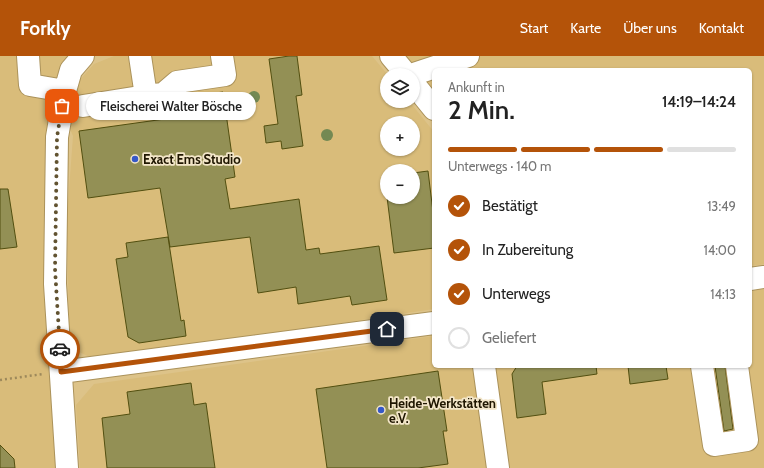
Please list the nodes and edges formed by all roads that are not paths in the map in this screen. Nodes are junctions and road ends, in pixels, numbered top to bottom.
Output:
1 (28, 56) edge
2 (83, 56) edge
3 (140, 56) edge
4 (222, 56) edge
5 (391, 56) edge
6 (468, 56) edge
7 (408, 68) edge
8 (420, 70) edge
9 (420, 83) edge
10 (65, 91) junction
11 (146, 96) junction
12 (432, 105) edge
13 (83, 106) dead end
14 (764, 277) edge
15 (752, 279) edge
16 (432, 323) edge
17 (484, 368) edge
18 (702, 368) edge
19 (737, 368) edge
20 (61, 372) junction
21 (67, 468) edge
22 (498, 468) edge

1 - 10 street
2 - 10 street
3 - 11 street
4 - 11 street
5 - 7 street
6 - 8 street
9 - 12 street
10 - 20 street
11 - 13 street
14 - 15 street
16 - 20 street
17 - 22 street
18 - 19 street
20 - 21 street

